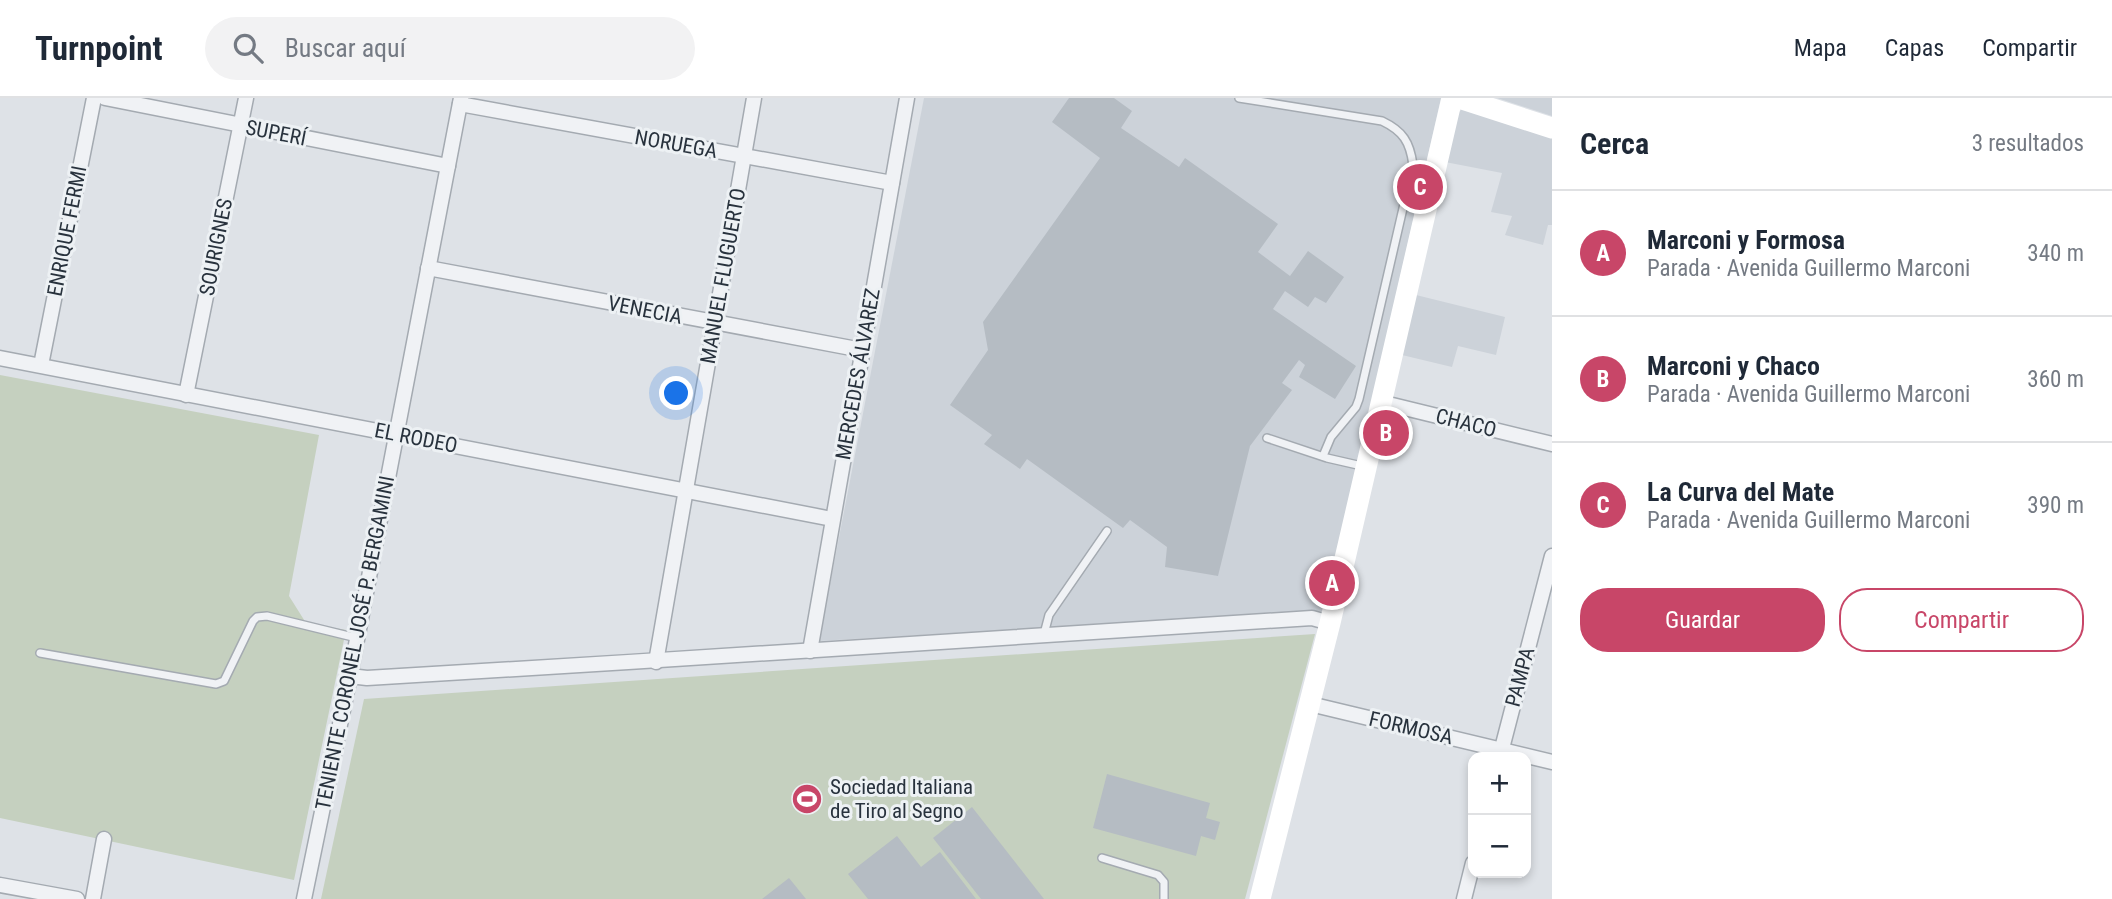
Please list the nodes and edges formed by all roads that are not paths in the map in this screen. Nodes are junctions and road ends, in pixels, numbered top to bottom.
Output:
1 (94, 98) edge
2 (105, 98) edge
3 (246, 98) edge
4 (754, 98) edge
5 (907, 98) edge
6 (1239, 98) edge
7 (1452, 98) edge
8 (1459, 98) edge
9 (460, 101) edge
10 (240, 127) junction
11 (1552, 128) edge
12 (744, 157) junction
13 (448, 166) junction
14 (892, 183) junction
15 (428, 268) junction
16 (715, 323) junction
17 (862, 351) junction
18 (0, 358) edge
19 (41, 365) junction
20 (186, 395) junction
21 (1380, 402) junction
22 (397, 434) junction
23 (1267, 438) dead end
24 (1552, 444) edge
25 (1323, 456) junction
26 (1367, 467) junction
27 (685, 490) junction
28 (832, 519) junction
29 (1107, 531) dead end
30 (1552, 556) edge
31 (1330, 623) junction
32 (1044, 634) junction
33 (357, 638) junction
34 (810, 650) junction
35 (40, 653) dead end
36 (656, 662) junction
37 (350, 676) junction
38 (1310, 704) junction
39 (1496, 752) edge
40 (1500, 752) edge
41 (1531, 758) edge
42 (1552, 762) edge
43 (104, 839) dead end
44 (1102, 858) dead end
45 (1469, 878) edge
46 (0, 885) edge
47 (77, 899) edge
48 (93, 899) edge
49 (304, 899) edge
50 (1164, 899) edge
51 (1260, 899) edge
52 (1464, 899) edge

1 - 19 street, ENRIQUE FERMI
2 - 10 street, SUPERÍ
3 - 10 street, SOURIGNES
4 - 12 street, MANUEL FLUGUERTO
5 - 14 street, MERCEDES ÁLVAREZ
6 - 25 lane
7 - 21 main road
8 - 11 main road
9 - 12 street, NORUEGA
9 - 13 street, TENIENTE CORONEL JOSÉ P. BERGAMINI
10 - 13 street, SUPERÍ
10 - 20 street, SOURIGNES
12 - 14 street, NORUEGA
12 - 16 street, MANUEL FLUGUERTO
13 - 15 street, TENIENTE CORONEL JOSÉ P. BERGAMINI
14 - 17 street, MERCEDES ÁLVAREZ
15 - 16 street, VENECIA
15 - 22 street, TENIENTE CORONEL JOSÉ P. BERGAMINI
16 - 17 street, VENECIA
16 - 27 street, MANUEL FLUGUERTO
17 - 28 street, MERCEDES ÁLVAREZ
18 - 19 street, EL RODEO
19 - 20 street, EL RODEO
20 - 22 street, EL RODEO
21 - 24 street, CHACO
21 - 26 main road
22 - 27 street, EL RODEO
22 - 33 street, TENIENTE CORONEL JOSÉ P. BERGAMINI
23 - 25 lane
25 - 26 lane
26 - 31 main road
27 - 28 street, EL RODEO
27 - 36 street, MANUEL FLUGUERTO
28 - 34 street, MERCEDES ÁLVAREZ
29 - 32 lane
30 - 40 street, PAMPA
31 - 32 street
31 - 38 main road
32 - 34 street
33 - 35 lane
33 - 37 street, TENIENTE CORONEL JOSÉ P. BERGAMINI
34 - 36 street
36 - 37 street
37 - 49 street, TENIENTE CORONEL JOSÉ P. BERGAMINI
38 - 39 street, FORMOSA
38 - 51 main road
41 - 42 street, FORMOSA
43 - 48 street
44 - 50 lane
45 - 52 street
46 - 47 street

